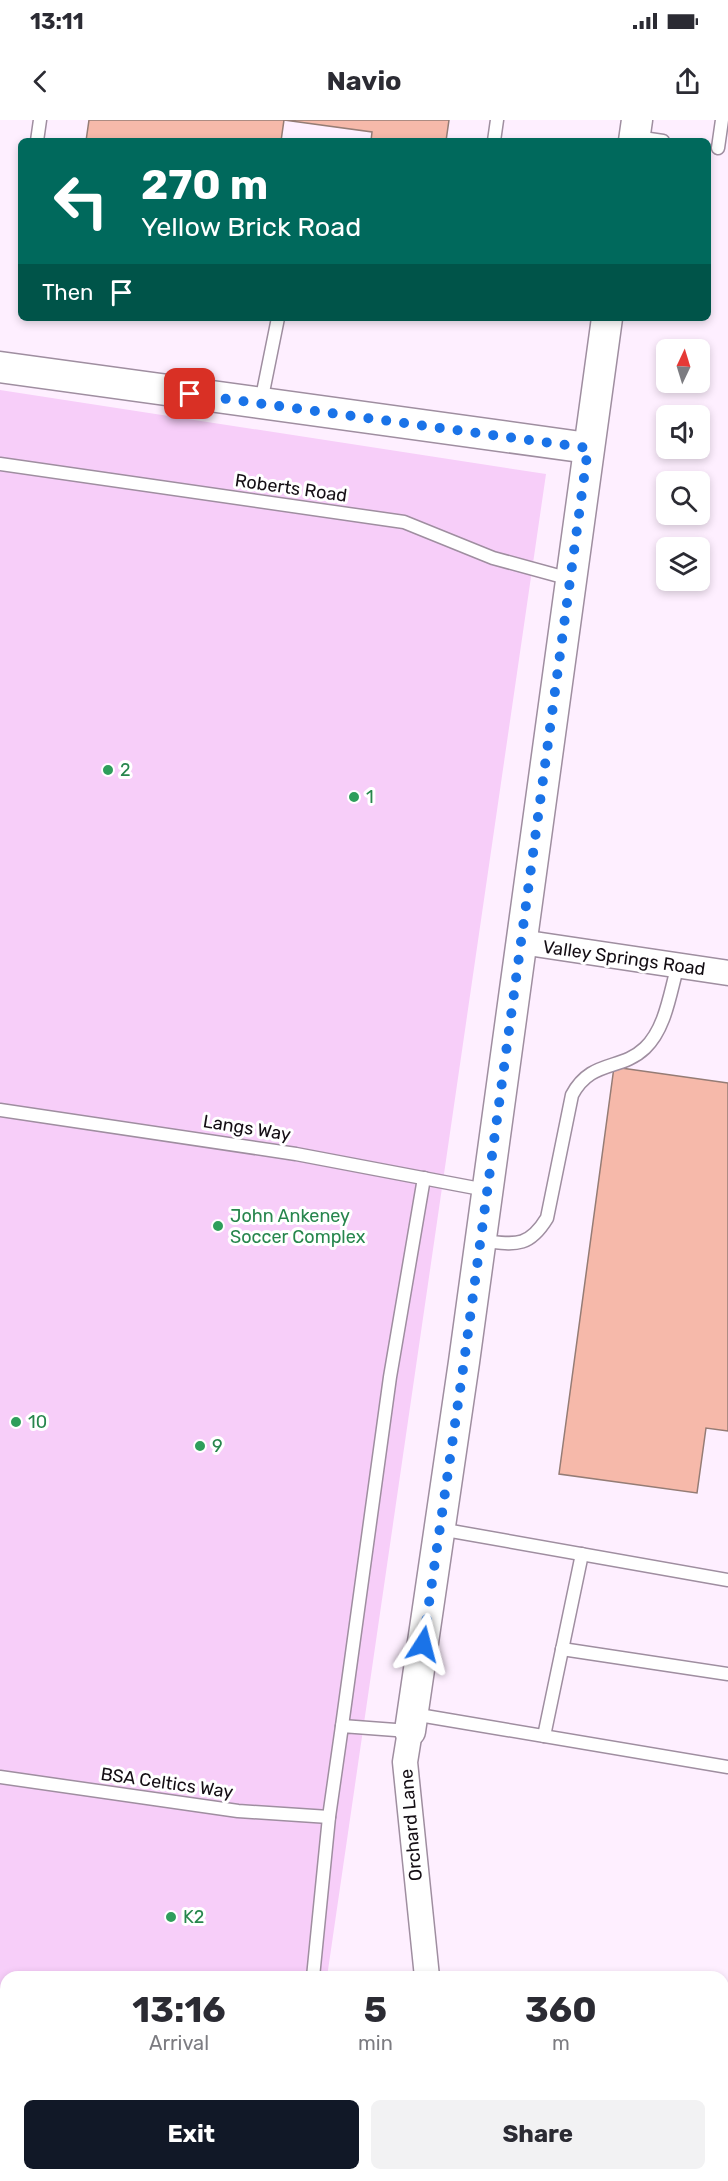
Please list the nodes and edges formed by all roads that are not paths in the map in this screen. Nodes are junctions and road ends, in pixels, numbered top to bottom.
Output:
1 (40, 120) edge
2 (497, 120) edge
3 (722, 120) edge
4 (37, 138) edge
5 (494, 138) edge
6 (718, 148) edge
7 (277, 321) edge
8 (607, 321) edge
9 (0, 367) edge
10 (261, 404) junction
11 (588, 448) junction
12 (0, 464) edge
13 (570, 579) junction
14 (521, 942) junction
15 (678, 966) junction
16 (728, 973) edge
17 (0, 1110) edge
18 (424, 1178) junction
19 (488, 1191) junction
20 (481, 1241) junction
21 (440, 1529) junction
22 (582, 1554) junction
23 (728, 1580) edge
24 (562, 1650) junction
25 (728, 1674) edge
26 (411, 1722) junction
27 (342, 1726) junction
28 (544, 1736) junction
29 (728, 1767) edge
30 (0, 1777) edge
31 (329, 1817) junction
32 (314, 1971) edge
33 (426, 1971) edge

1 - 4 lane
2 - 5 lane
3 - 6 lane
7 - 10 lane
8 - 11 street, Orchard Lane
9 - 10 street
10 - 11 street
11 - 13 street, Orchard Lane
12 - 13 lane, Roberts Road
13 - 14 street, Orchard Lane
14 - 15 street, Valley Springs Road
14 - 19 street, Orchard Lane
15 - 16 street, Valley Springs Road
15 - 20 lane
17 - 18 lane, Langs Way
18 - 19 lane, Langs Way
18 - 27 lane
19 - 20 street, Orchard Lane
20 - 21 street, Orchard Lane
21 - 22 lane
21 - 26 street, Orchard Lane
22 - 23 lane
22 - 24 lane
24 - 25 lane
24 - 28 lane
26 - 27 lane
26 - 28 lane
26 - 33 street, Orchard Lane
27 - 31 lane
28 - 29 lane
30 - 31 lane, BSA Celtics Way
31 - 32 lane

